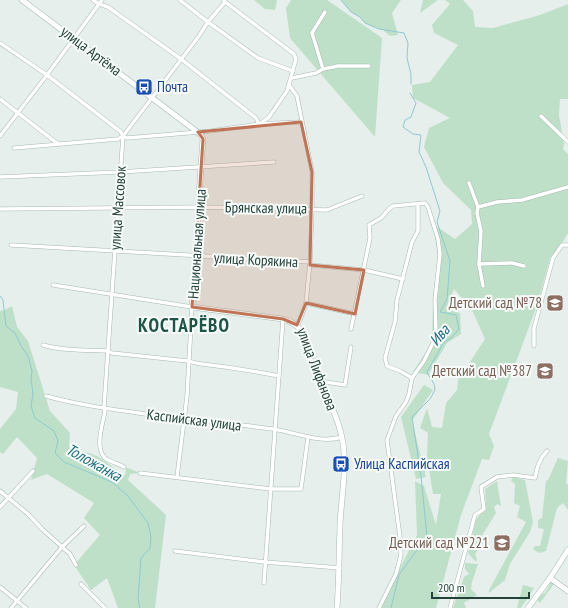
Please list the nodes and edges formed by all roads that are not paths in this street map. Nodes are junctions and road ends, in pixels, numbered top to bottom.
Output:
1 (22, 0) edge
2 (93, 0) edge
3 (102, 0) edge
4 (180, 0) edge
5 (224, 1) edge
6 (99, 4) junction
7 (325, 12) dead end
8 (208, 22) junction
9 (73, 38) junction
10 (0, 43) edge
11 (181, 58) junction
12 (369, 66) dead end
13 (323, 69) junction
14 (292, 71) junction
15 (47, 75) junction
16 (292, 78) junction
17 (289, 85) junction
18 (152, 97) junction
19 (0, 99) edge
20 (18, 113) junction
21 (541, 116) dead end
22 (301, 122) junction
23 (260, 124) junction
24 (198, 132) junction
25 (0, 136) edge
26 (123, 136) junction
27 (568, 142) edge
28 (58, 144) junction
29 (14, 148) dead end
30 (274, 162) dead end
31 (202, 166) junction
32 (120, 172) junction
33 (0, 177) edge
34 (469, 183) dead end
35 (568, 187) edge
36 (362, 196) dead end
37 (418, 204) junction
38 (117, 207) junction
39 (199, 207) junction
40 (478, 208) junction
41 (0, 209) edge
42 (312, 210) junction
43 (11, 245) dead end
44 (568, 245) edge
45 (115, 252) junction
46 (196, 256) junction
47 (310, 263) junction
48 (479, 264) junction
49 (524, 266) dead end
50 (364, 270) junction
51 (403, 279) junction
52 (53, 285) dead end
53 (483, 286) dead end
54 (111, 294) junction
55 (306, 303) junction
56 (192, 307) junction
57 (355, 314) junction
58 (283, 320) junction
59 (297, 325) junction
60 (351, 329) dead end
61 (43, 345) dead end
62 (534, 346) dead end
63 (351, 347) dead end
64 (108, 351) junction
65 (188, 360) junction
66 (280, 376) junction
67 (412, 378) junction
68 (319, 381) junction
69 (46, 396) dead end
70 (104, 407) junction
71 (184, 418) junction
72 (275, 430) junction
73 (308, 437) junction
74 (342, 437) junction
75 (547, 451) dead end
76 (124, 467) dead end
77 (33, 471) dead end
78 (140, 473) dead end
79 (177, 477) junction
80 (271, 489) junction
81 (0, 491) edge
82 (8, 498) junction
83 (0, 507) edge
84 (84, 526) dead end
85 (62, 547) junction
86 (568, 550) edge
87 (175, 551) dead end
88 (265, 562) junction
89 (76, 565) dead end
90 (340, 568) junction
91 (550, 578) junction
92 (264, 583) dead end
93 (81, 584) dead end
94 (0, 588) edge
95 (568, 591) edge
96 (17, 601) junction
97 (11, 608) edge
98 (26, 608) edge
99 (105, 608) edge
100 (337, 608) edge
101 (379, 608) edge
102 (450, 608) edge
103 (528, 608) edge

1 - 9 street, улица Артёма
2 - 6 street
3 - 6 street
4 - 8 street
5 - 8 street
5 - 14 street
6 - 9 street
6 - 11 street
7 - 13 street
8 - 11 street
8 - 14 street
9 - 15 street
9 - 18 street, улица Артёма
10 - 15 street
11 - 18 street
11 - 23 street
12 - 13 street
13 - 16 street
14 - 16 street
15 - 20 street
15 - 26 street
16 - 17 street
17 - 22 street, улица Лифанова
17 - 23 street
18 - 24 street, улица Артёма
18 - 26 street
19 - 20 street
20 - 25 street
20 - 28 street
21 - 27 street
22 - 23 street
22 - 42 street, улица Лифанова
23 - 24 street
24 - 26 street
24 - 31 street, Национальная улица
26 - 28 street
26 - 32 street, улица Массовок
28 - 29 street
30 - 31 street
31 - 32 street
31 - 39 street, Национальная улица
32 - 33 street
32 - 38 street, улица Массовок
34 - 40 street
35 - 40 street
36 - 42 street, Брянская улица
37 - 50 street
37 - 51 street
37 - 67 street
38 - 39 street, Брянская улица
38 - 41 street, Брянская улица
38 - 45 street, улица Массовок
39 - 42 street, Брянская улица
39 - 46 street, Национальная улица
40 - 48 street
42 - 47 street, улица Лифанова
43 - 45 street, улица Корякина
44 - 62 street
45 - 46 street, улица Корякина
45 - 54 street, улица Массовок
46 - 47 street, улица Корякина
46 - 56 street, Национальная улица
47 - 50 street, улица Корякина
47 - 55 street, улица Лифанова
48 - 49 street
48 - 53 street
50 - 51 street, улица Корякина
50 - 57 street
51 - 67 street
52 - 54 street
54 - 56 street
54 - 64 street, улица Массовок
55 - 57 street
55 - 59 street, улица Лифанова
56 - 58 street
56 - 65 street, Национальная улица
57 - 60 street
58 - 59 street
58 - 66 street
59 - 68 street, улица Лифанова
61 - 64 street
63 - 68 street
64 - 65 street
64 - 70 street, улица Массовок
65 - 66 street
65 - 71 street, Национальная улица
66 - 72 street
67 - 101 street
68 - 74 street, улица Лифанова
69 - 70 street, Каспийская улица
70 - 71 street, Каспийская улица
70 - 76 street, улица Массовок
71 - 72 street, Каспийская улица
71 - 79 street, Национальная улица
72 - 73 street, Каспийская улица
72 - 80 street
73 - 74 street, Каспийская улица
73 - 80 street
74 - 90 street, улица Лифанова
75 - 102 street
77 - 82 street
78 - 79 street
79 - 80 street
80 - 88 street
81 - 82 street
82 - 83 street
82 - 85 street
84 - 85 street
85 - 89 street
85 - 96 street
86 - 91 street
87 - 88 street
88 - 90 street
88 - 92 street
90 - 100 street, улица Лифанова
91 - 95 street
91 - 103 street
93 - 99 street
94 - 96 street
96 - 97 street
96 - 98 street

